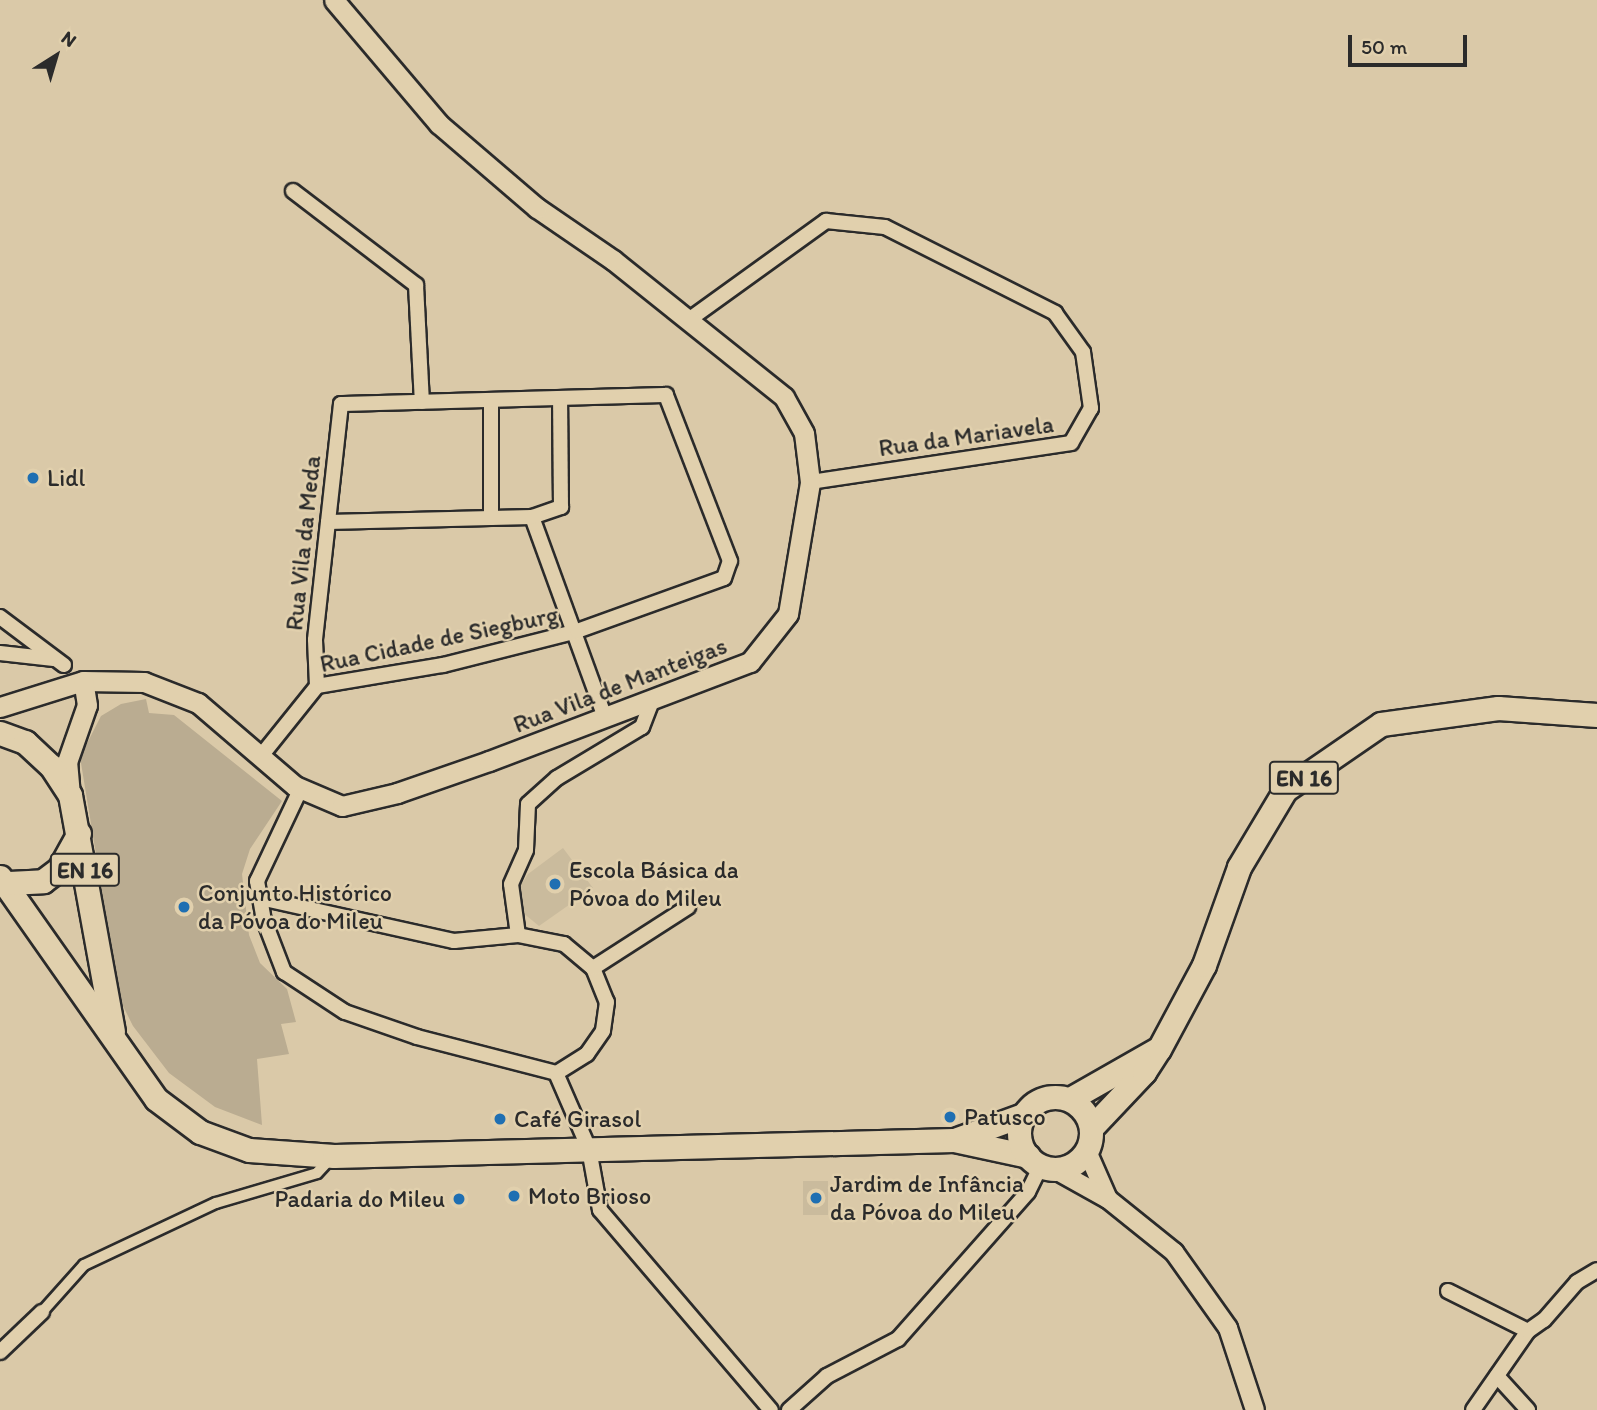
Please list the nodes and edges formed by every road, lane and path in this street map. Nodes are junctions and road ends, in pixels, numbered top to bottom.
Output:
1 (334, 0) edge
2 (293, 191) dead end
3 (690, 319) junction
4 (560, 398) junction
5 (491, 400) junction
6 (422, 402) junction
7 (810, 482) junction
8 (532, 517) junction
9 (491, 518) junction
10 (328, 522) junction
11 (0, 617) edge
12 (577, 631) junction
13 (0, 653) edge
14 (83, 681) junction
15 (317, 687) junction
16 (653, 699) junction
17 (0, 707) edge
18 (1597, 715) edge
19 (605, 718) junction
20 (0, 733) edge
21 (0, 745) edge
22 (261, 756) junction
23 (301, 788) junction
24 (70, 795) junction
25 (74, 844) junction
26 (3, 881) edge
27 (260, 898) junction
28 (688, 907) dead end
29 (518, 935) junction
30 (593, 968) junction
31 (115, 1041) junction
32 (1159, 1049) junction
33 (556, 1073) junction
34 (1070, 1099) junction
35 (1023, 1115) junction
36 (1092, 1127) junction
37 (954, 1140) junction
38 (589, 1149) junction
39 (1087, 1151) junction
40 (334, 1157) junction
41 (1041, 1163) junction
42 (1108, 1199) junction
43 (1597, 1270) edge
44 (1448, 1291) dead end
45 (42, 1312) joint
46 (1528, 1331) junction
47 (0, 1352) edge
48 (1497, 1376) junction
49 (771, 1410) edge
50 (789, 1410) edge
51 (1255, 1410) edge
52 (1473, 1410) edge
53 (1528, 1410) edge

1 - 3 main road, Rua Vila de Manteigas
2 - 6 street
3 - 7 main road, Rua Vila de Manteigas
3 - 7 street, Rua da Mariavela
4 - 5 street
4 - 8 street
4 - 12 street, Rua Cidade de Siegburg
5 - 6 street
5 - 9 street
6 - 10 street, Rua Vila da Meda
7 - 16 main road, Rua Vila de Manteigas
8 - 9 street
8 - 12 street
9 - 10 street
10 - 15 street, Rua Vila da Meda
11 - 13 street
12 - 15 street, Rua Cidade de Siegburg
12 - 19 street
14 - 17 main road, Rua Vila de Manteigas
14 - 22 main road, Rua Vila de Manteigas
14 - 24 main road
15 - 22 street, Rua Cidade de Siegburg
16 - 19 main road, Rua Vila de Manteigas
16 - 29 street
18 - 32 main road, EN 16
19 - 23 main road, Rua Vila de Manteigas
20 - 24 main road, EN 16
21 - 25 main road, EN 16
22 - 23 main road, Rua Vila de Manteigas
23 - 27 street
24 - 25 main road, EN 16
25 - 26 main road
25 - 31 main road, EN 16
26 - 31 main road, EN 16
27 - 29 street
27 - 33 street
28 - 30 street
29 - 30 street
30 - 33 street
31 - 40 main road, EN 16
32 - 34 main road, EN 16
32 - 36 main road, EN 16
33 - 38 street
34 - 35 main road, EN 16
34 - 36 main road
35 - 37 main road, EN 16
35 - 41 main road
36 - 39 main road
37 - 38 main road, EN 16
37 - 41 main road, EN 16
38 - 40 main road, EN 16
38 - 49 street
39 - 41 main road
39 - 42 street
40 - 45 street
41 - 42 street
41 - 50 street
42 - 51 street
43 - 46 street
44 - 46 street
45 - 47 street
46 - 48 street
48 - 52 street
48 - 53 street

